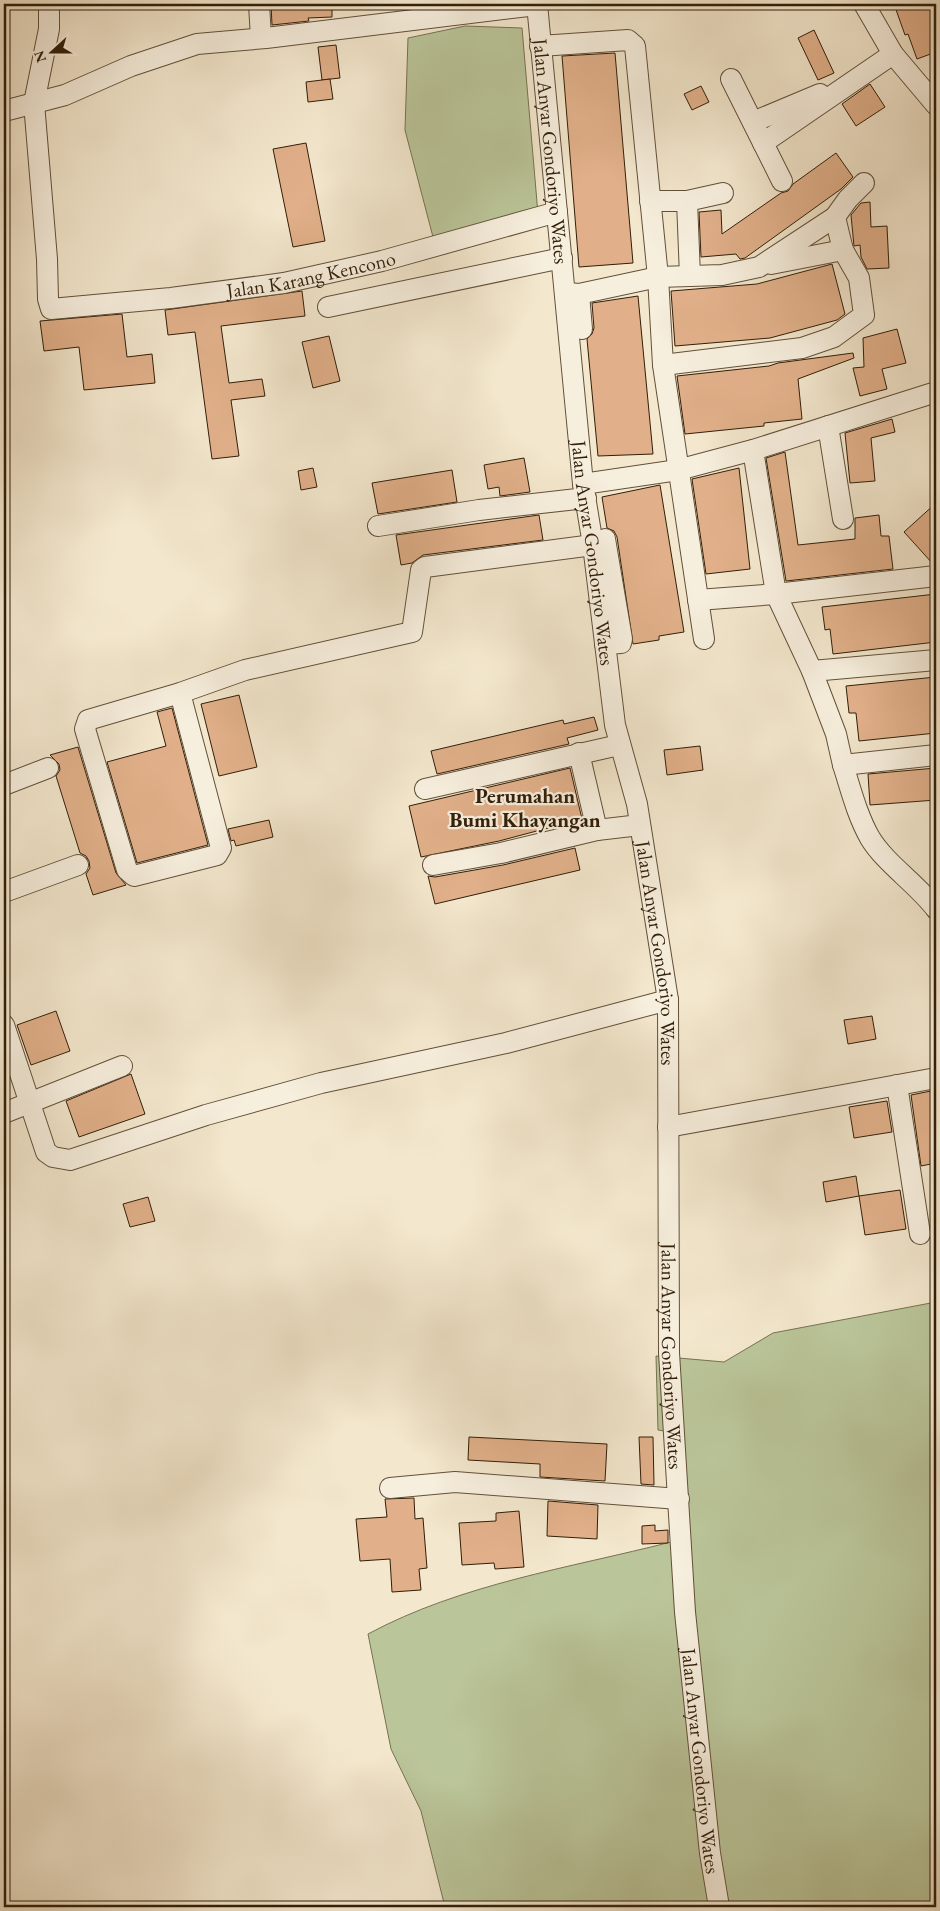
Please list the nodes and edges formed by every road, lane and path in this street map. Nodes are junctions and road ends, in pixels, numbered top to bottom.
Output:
1 (49, 4) edge
2 (259, 4) edge
3 (537, 4) edge
4 (864, 4) edge
5 (261, 38) junction
6 (540, 46) junction
7 (894, 54) junction
8 (731, 79) dead end
9 (857, 79) junction
10 (34, 103) junction
11 (936, 105) edge
12 (4, 111) edge
13 (752, 122) junction
14 (763, 144) junction
15 (782, 181) dead end
16 (864, 183) dead end
17 (723, 193) dead end
18 (650, 201) junction
19 (687, 201) junction
20 (557, 212) junction
21 (835, 217) junction
22 (843, 250) junction
23 (562, 258) junction
24 (759, 267) junction
25 (690, 276) junction
26 (658, 277) junction
27 (572, 293) junction
28 (328, 307) dead end
29 (663, 365) junction
30 (936, 392) edge
31 (828, 426) junction
32 (753, 450) junction
33 (678, 470) junction
34 (588, 487) junction
35 (843, 519) dead end
36 (378, 526) dead end
37 (593, 545) junction
38 (931, 573) edge
39 (776, 594) junction
40 (698, 600) junction
41 (704, 639) dead end
42 (605, 644) junction
43 (936, 660) edge
44 (812, 671) junction
45 (180, 693) junction
46 (619, 745) junction
47 (579, 754) junction
48 (936, 755) edge
49 (843, 765) junction
50 (48, 768) dead end
51 (4, 784) edge
52 (426, 789) dead end
53 (640, 825) junction
54 (597, 830) junction
55 (78, 865) dead end
56 (433, 866) dead end
57 (4, 892) edge
58 (936, 909) edge
59 (668, 1000) junction
60 (4, 1025) edge
61 (122, 1066) dead end
62 (936, 1078) edge
63 (897, 1085) junction
64 (30, 1103) junction
65 (4, 1113) edge
66 (668, 1127) junction
67 (920, 1234) dead end
68 (390, 1488) dead end
69 (679, 1499) junction
70 (719, 1907) edge

1 - 10 street
2 - 5 street
3 - 5 street
3 - 6 street, Jalan Anyar Gondoriyo Wates
4 - 7 street
5 - 10 street
6 - 18 street
6 - 20 street, Jalan Anyar Gondoriyo Wates
7 - 9 street
7 - 11 street
8 - 13 street
9 - 13 street
9 - 14 street
10 - 12 street
10 - 20 street, Jalan Karang Kencono
13 - 14 street
14 - 15 street
16 - 21 street
17 - 19 street
18 - 19 street
18 - 26 street
19 - 25 street
20 - 23 street, Jalan Anyar Gondoriyo Wates
21 - 22 street
21 - 24 street
22 - 24 street
22 - 29 street
23 - 27 street, Jalan Anyar Gondoriyo Wates
23 - 28 street
24 - 25 street
25 - 26 street
26 - 27 street
26 - 29 street
27 - 34 street, Jalan Anyar Gondoriyo Wates
29 - 33 street
30 - 31 street
31 - 32 street
31 - 35 street
32 - 33 street
32 - 39 street
33 - 34 street
33 - 40 street
34 - 36 street
34 - 37 street, Jalan Anyar Gondoriyo Wates
34 - 42 street
37 - 42 street, Jalan Anyar Gondoriyo Wates
37 - 45 street
38 - 39 street
39 - 40 street
39 - 44 street
40 - 41 street
42 - 46 street, Jalan Anyar Gondoriyo Wates
43 - 44 street
44 - 49 street
45 - 45 street
46 - 47 street
46 - 53 street, Jalan Anyar Gondoriyo Wates
47 - 52 street
47 - 54 street
48 - 49 street
49 - 58 street
50 - 51 street
53 - 54 street
53 - 59 street, Jalan Anyar Gondoriyo Wates
54 - 56 street
55 - 57 street
59 - 64 street
59 - 66 street, Jalan Anyar Gondoriyo Wates
60 - 64 street
61 - 64 street
62 - 63 street
63 - 66 street
63 - 67 street
64 - 65 street
66 - 69 street, Jalan Anyar Gondoriyo Wates
68 - 69 street
69 - 70 street, Jalan Anyar Gondoriyo Wates

